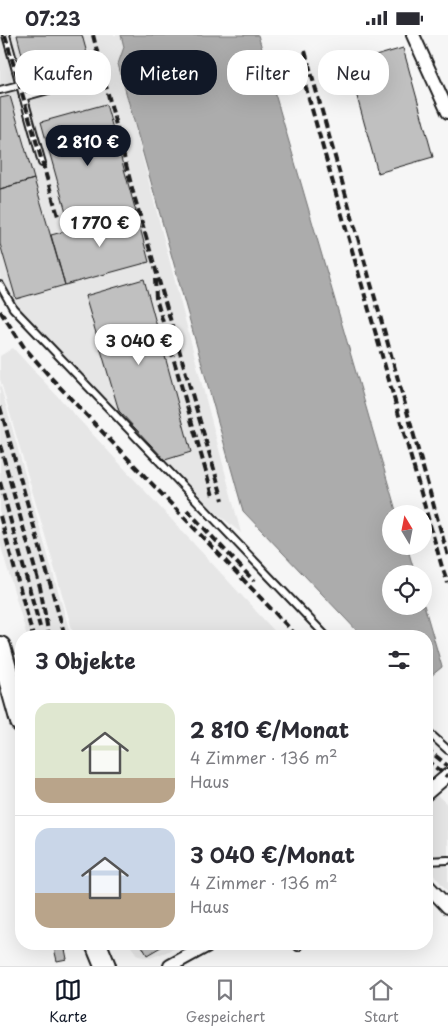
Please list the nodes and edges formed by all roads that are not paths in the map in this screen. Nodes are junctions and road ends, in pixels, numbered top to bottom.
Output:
1 (6, 35) edge
2 (413, 35) edge
3 (15, 70) edge
4 (15, 86) edge
5 (0, 90) edge
6 (29, 95) edge
7 (22, 97) joint
8 (448, 112) edge
9 (42, 163) dead end
10 (0, 285) edge
11 (320, 630) edge
12 (0, 647) edge
13 (15, 701) edge
14 (433, 737) edge
15 (448, 750) edge
16 (448, 775) edge
17 (433, 788) edge
18 (448, 860) edge
19 (433, 861) edge
20 (433, 891) edge
21 (448, 907) edge
22 (98, 950) edge
23 (198, 950) edge
24 (169, 965) edge
25 (104, 966) edge

1 - 3 lane
2 - 8 street
4 - 5 lane
6 - 7 lane
7 - 9 lane
10 - 11 lane
12 - 13 main road
14 - 15 lane
16 - 17 street
18 - 19 lane
20 - 21 street
22 - 25 main road
23 - 24 street

